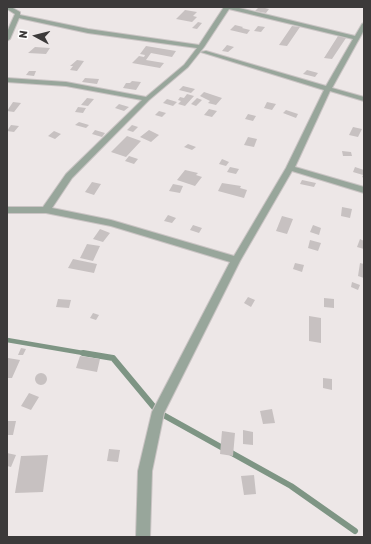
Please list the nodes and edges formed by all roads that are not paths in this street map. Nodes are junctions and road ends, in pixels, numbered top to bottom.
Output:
1 (7, 7) edge
2 (228, 7) edge
3 (20, 13) junction
4 (364, 25) edge
5 (356, 38) junction
6 (7, 39) edge
7 (202, 50) junction
8 (7, 80) edge
9 (328, 89) junction
10 (147, 99) junction
11 (364, 99) edge
12 (290, 168) junction
13 (364, 190) edge
14 (7, 210) edge
15 (46, 210) junction
16 (236, 260) junction
17 (143, 537) edge

1 - 3 street
2 - 5 street
2 - 7 street
3 - 6 street
3 - 7 street
4 - 5 street
5 - 9 street
7 - 9 street
7 - 10 street
8 - 10 street
9 - 11 street
9 - 12 street
10 - 15 street
12 - 13 street
12 - 16 street
14 - 15 street
15 - 16 street
16 - 17 street

